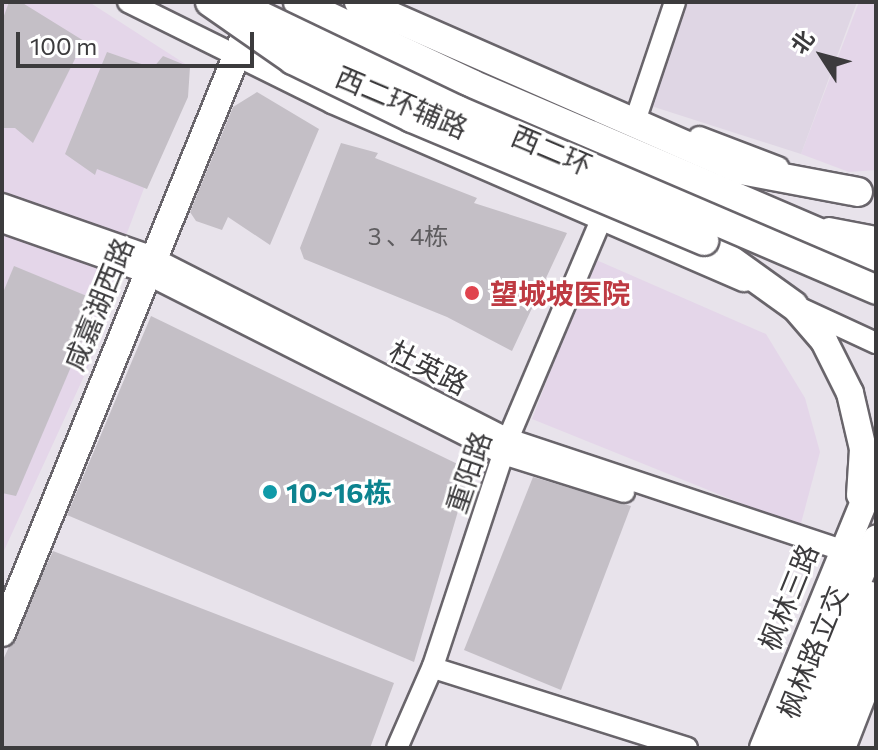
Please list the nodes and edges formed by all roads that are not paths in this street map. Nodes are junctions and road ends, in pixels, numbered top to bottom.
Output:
1 (128, 2) edge
2 (210, 2) edge
3 (232, 2) edge
4 (239, 2) edge
5 (260, 2) edge
6 (298, 2) edge
7 (359, 2) edge
8 (388, 2) edge
9 (675, 2) edge
10 (227, 54) junction
11 (638, 112) junction
12 (870, 195) edge
13 (2, 204) edge
14 (605, 220) junction
15 (2, 222) edge
16 (803, 223) junction
17 (876, 237) edge
18 (876, 257) edge
19 (145, 263) junction
20 (876, 290) edge
21 (793, 305) junction
22 (876, 343) edge
23 (509, 448) junction
24 (876, 472) edge
25 (854, 521) junction
26 (876, 539) edge
27 (840, 555) junction
28 (876, 580) edge
29 (2, 609) edge
30 (876, 620) edge
31 (2, 633) edge
32 (876, 661) edge
33 (438, 673) junction
34 (397, 748) edge
35 (406, 748) edge
36 (656, 748) edge
37 (687, 748) edge
38 (763, 748) edge
39 (786, 748) edge
40 (808, 748) edge
41 (826, 748) edge
42 (842, 748) edge

1 - 10 street, 西二环辅路
2 - 21 highway, bridge
3 - 20 highway, 西二环, bridge
4 - 10 main road, 咸嘉湖西路
5 - 10 main road, 咸嘉湖西路
6 - 16 highway, 西二环
7 - 12 highway
8 - 11 street
9 - 11 street
10 - 14 street, 西二环辅路
10 - 19 main road, 咸嘉湖西路
11 - 12 street
13 - 19 street, 杜英路
14 - 21 street, 西二环辅路
14 - 23 street, 重阳路
15 - 19 street, 杜英路
16 - 17 street
16 - 18 highway, 西二环
19 - 23 street, 杜英路
19 - 29 main road, 咸嘉湖西路
19 - 31 main road, 咸嘉湖西路
21 - 22 street, 西二环辅路
21 - 25 main road
23 - 27 street, 杜英路
23 - 33 street, 重阳路
23 - 34 street, 重阳路
24 - 25 main road, 枫林三路
25 - 27 main road, 枫林三路
26 - 39 main road, 枫林路立交
27 - 38 main road, 枫林三路
28 - 40 main road, 枫林路立交
30 - 41 street
32 - 42 main road
33 - 35 street, 重阳路
33 - 36 street
33 - 37 street

